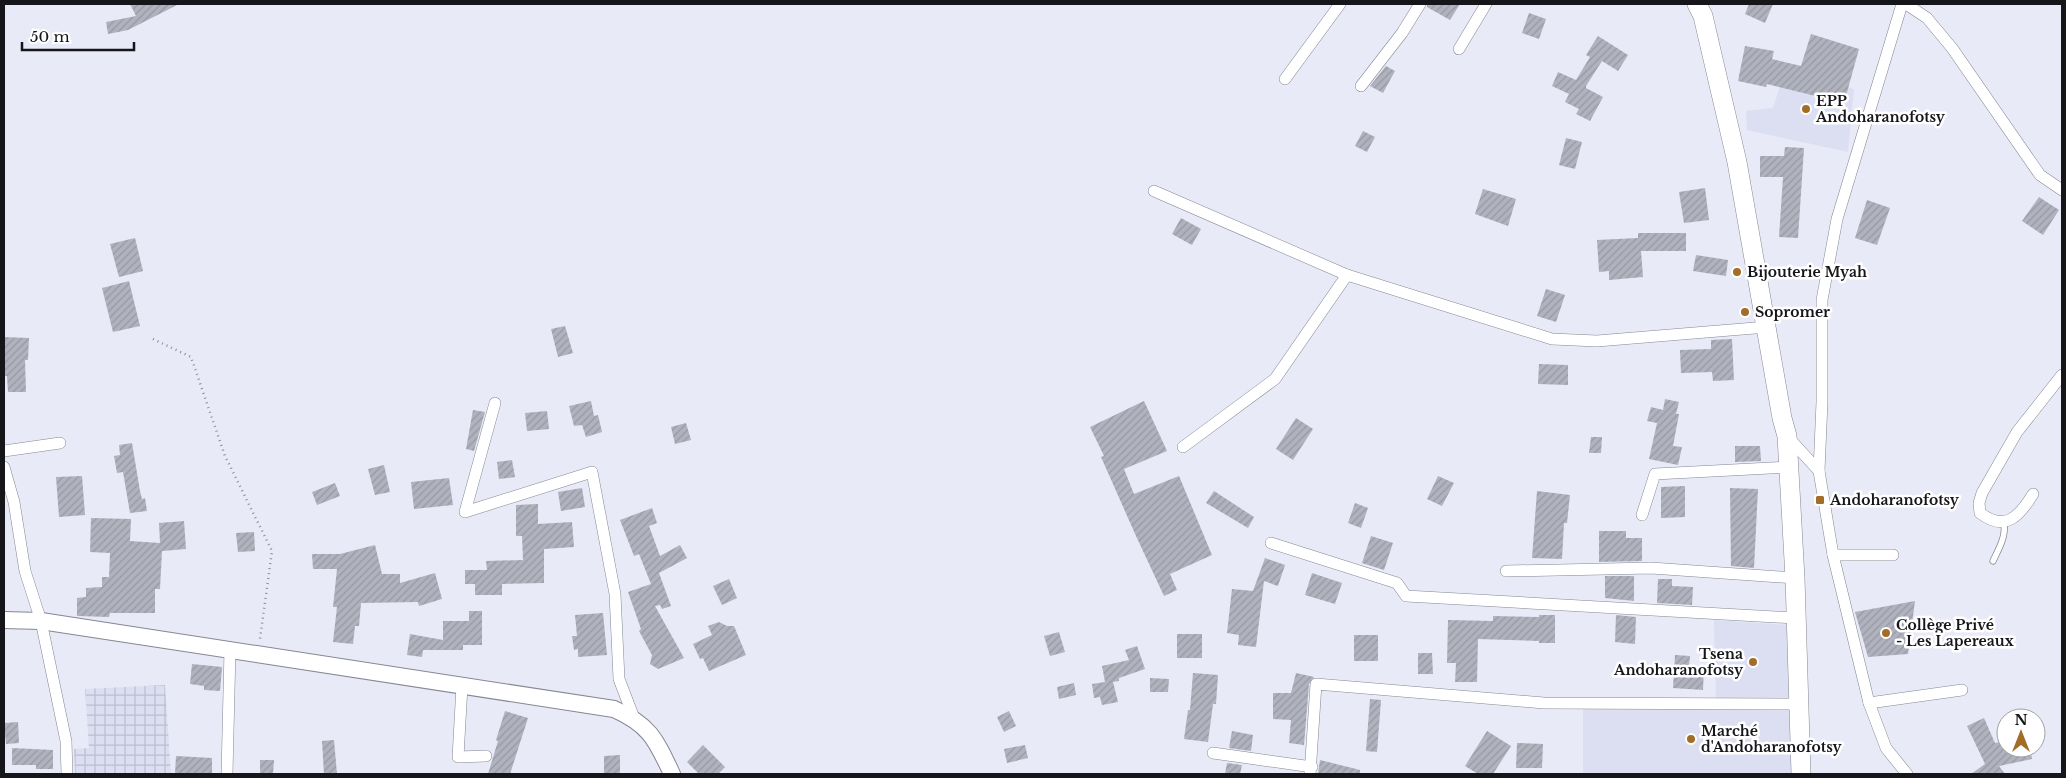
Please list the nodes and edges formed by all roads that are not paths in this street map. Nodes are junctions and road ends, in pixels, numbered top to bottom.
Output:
1 (1340, 4) edge
2 (1420, 4) edge
3 (1486, 4) edge
4 (1697, 4) edge
5 (1904, 4) edge
6 (1459, 49) dead end
7 (1285, 79) dead end
8 (1361, 86) dead end
9 (2062, 190) edge
10 (1154, 191) dead end
11 (1347, 275) junction
12 (1767, 327) junction
13 (2062, 375) edge
14 (494, 403) dead end
15 (1787, 436) junction
16 (60, 443) dead end
17 (1182, 447) dead end
18 (4, 451) edge
19 (4, 467) edge
20 (1790, 467) junction
21 (1820, 471) junction
22 (2033, 494) dead end
23 (1642, 514) dead end
24 (2004, 523) junction
25 (1272, 544) dead end
26 (1834, 555) junction
27 (1893, 555) dead end
28 (1993, 561) dead end
29 (1506, 571) dead end
30 (1795, 578) junction
31 (1796, 618) junction
32 (4, 620) edge
33 (40, 621) junction
34 (230, 650) junction
35 (462, 686) junction
36 (1962, 690) dead end
37 (1869, 703) junction
38 (1800, 704) junction
39 (634, 718) junction
40 (1213, 753) dead end
41 (486, 756) dead end
42 (1311, 771) edge
43 (67, 774) edge
44 (227, 774) edge
45 (672, 774) edge
46 (1801, 774) edge
47 (1907, 774) edge

1 - 7 street
2 - 8 street
3 - 6 street
4 - 12 main road
5 - 9 street
5 - 21 street
10 - 11 street
11 - 12 street
11 - 17 street
12 - 15 main road
13 - 24 street
14 - 39 street
15 - 20 main road
15 - 21 street
16 - 18 street
19 - 33 street
20 - 23 street
20 - 30 main road
21 - 26 street
22 - 24 street
24 - 28 lane
25 - 31 street
26 - 27 street
26 - 37 street
29 - 30 street
30 - 31 main road
31 - 38 main road
32 - 33 street
33 - 34 street
33 - 43 street
34 - 35 street
34 - 44 street
35 - 39 street
35 - 41 street
36 - 37 street
37 - 47 street
38 - 42 street
38 - 46 main road
39 - 45 street
40 - 42 street

